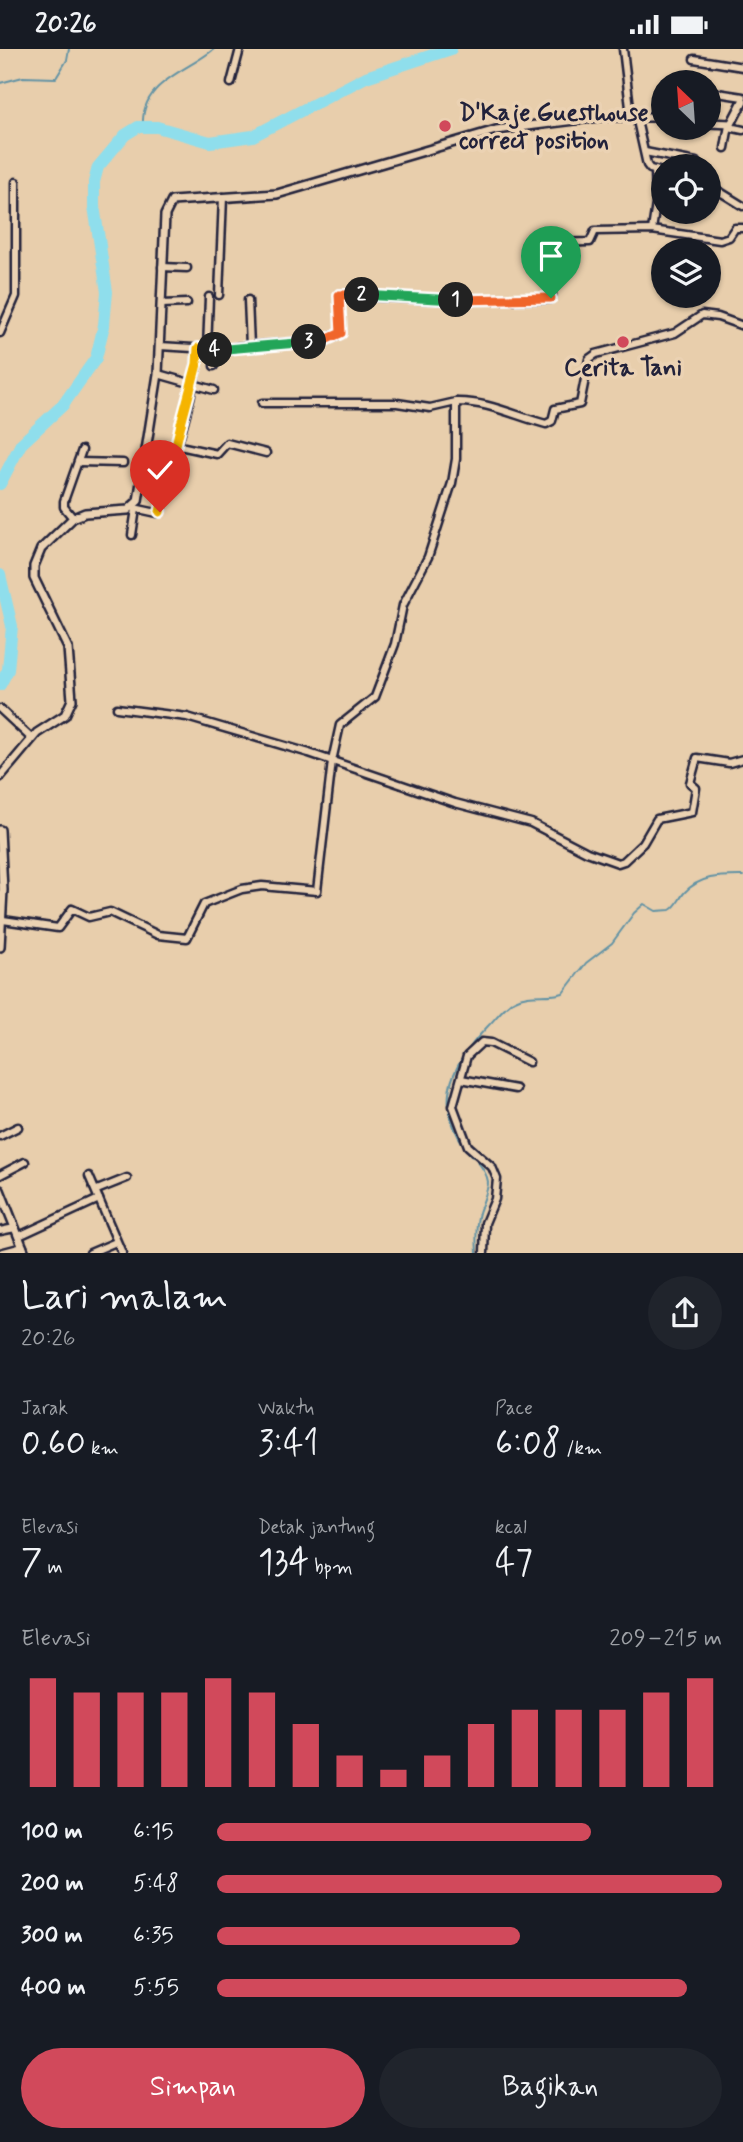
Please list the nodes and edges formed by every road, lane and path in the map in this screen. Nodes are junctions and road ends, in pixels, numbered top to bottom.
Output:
1 (240, 49) edge
2 (622, 49) edge
3 (694, 59) dead end
4 (743, 67) edge
5 (231, 83) dead end
6 (721, 94) edge
7 (743, 99) edge
8 (633, 116) junction
9 (651, 117) edge
10 (721, 125) edge
11 (729, 126) junction
12 (743, 130) edge
13 (725, 148) dead end
14 (645, 152) junction
15 (655, 154) edge
16 (651, 168) edge
17 (16, 181) dead end
18 (721, 192) edge
19 (223, 197) junction
20 (743, 206) edge
21 (653, 224) edge
22 (743, 228) edge
23 (652, 230) junction
24 (162, 267) junction
25 (187, 268) dead end
26 (219, 295) dead end
27 (209, 297) dead end
28 (248, 300) dead end
29 (187, 303) dead end
30 (162, 304) junction
31 (743, 326) edge
32 (0, 333) edge
33 (160, 346) junction
34 (250, 346) junction
35 (198, 348) junction
36 (211, 349) junction
37 (214, 366) dead end
38 (158, 375) junction
39 (192, 385) junction
40 (214, 390) dead end
41 (456, 402) junction
42 (262, 403) dead end
43 (176, 445) junction
44 (82, 450) dead end
45 (266, 453) dead end
46 (78, 462) junction
47 (123, 463) dead end
48 (143, 466) junction
49 (168, 468) junction
50 (135, 508) junction
51 (73, 518) junction
52 (132, 535) dead end
53 (117, 708) dead end
54 (0, 709) edge
55 (31, 738) junction
56 (743, 759) edge
57 (331, 761) junction
58 (0, 777) edge
59 (0, 830) edge
60 (1, 844) edge
61 (1, 864) edge
62 (2, 916) edge
63 (0, 947) edge
64 (529, 1062) dead end
65 (461, 1079) junction
66 (516, 1089) dead end
67 (18, 1128) dead end
68 (0, 1136) edge
69 (26, 1162) dead end
70 (0, 1175) edge
71 (89, 1176) dead end
72 (127, 1178) dead end
73 (0, 1190) edge
74 (97, 1190) junction
75 (99, 1199) junction
76 (0, 1231) edge
77 (17, 1232) junction
78 (116, 1242) junction
79 (24, 1250) edge
80 (0, 1253) edge
81 (90, 1253) edge
82 (122, 1253) edge
83 (484, 1253) edge

1 - 5 street
2 - 8 street
3 - 4 street
6 - 7 street
7 - 11 street
8 - 9 street
8 - 14 street
8 - 19 street
10 - 11 street
11 - 12 street
11 - 13 street
14 - 15 street
14 - 16 street
17 - 32 street
18 - 20 street
19 - 24 street
19 - 26 street
21 - 23 street
22 - 23 street
23 - 34 street
24 - 25 street
24 - 30 street
27 - 36 street
28 - 34 street
29 - 30 street
30 - 33 street
31 - 41 street
33 - 35 street
33 - 38 street
34 - 36 street
35 - 36 street
35 - 39 street
36 - 37 street
38 - 39 street
38 - 48 street
39 - 40 street
39 - 43 street
41 - 42 street
41 - 57 street
43 - 45 street
43 - 49 street
44 - 46 street
46 - 47 street
46 - 51 street
48 - 49 street
48 - 50 street
49 - 50 street
50 - 51 street
50 - 52 street
51 - 55 street
53 - 57 street
54 - 55 street
55 - 58 street
56 - 57 street
57 - 62 street
59 - 60 street
60 - 61 street
61 - 62 street
62 - 63 street
64 - 65 street
65 - 66 street
65 - 83 street
67 - 68 street
69 - 70 street
71 - 74 street
72 - 74 street
73 - 77 street
74 - 75 street
75 - 77 street
75 - 78 street
76 - 77 street
77 - 79 street
78 - 81 street
78 - 82 street
79 - 80 street

